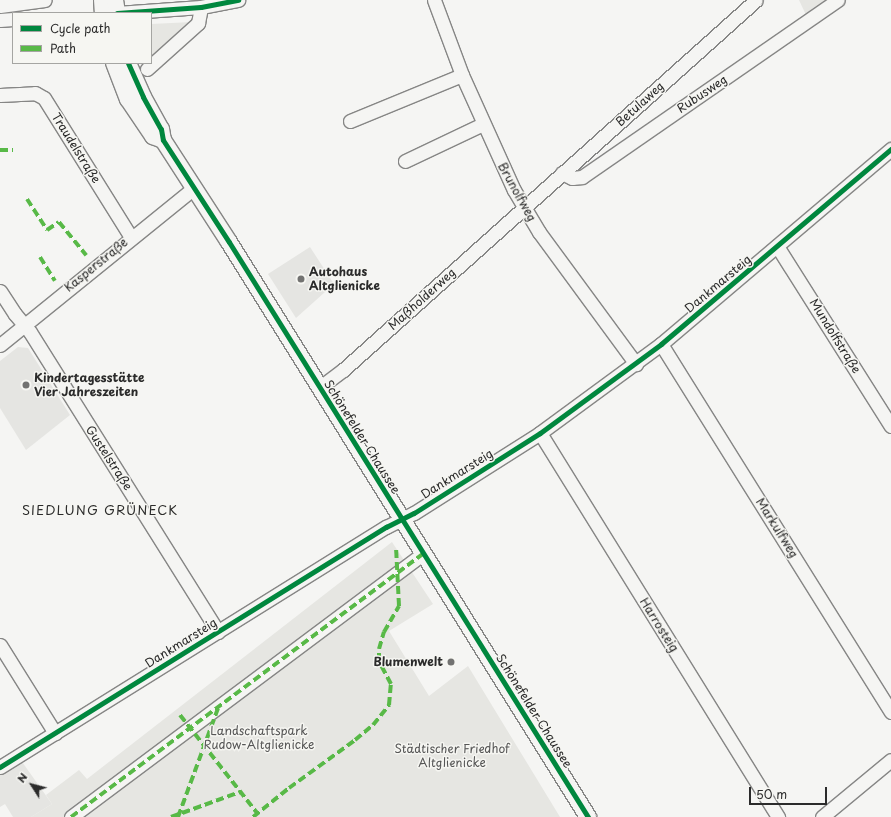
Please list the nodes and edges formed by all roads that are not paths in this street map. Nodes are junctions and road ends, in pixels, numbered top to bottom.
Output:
1 (45, 0) edge
2 (102, 0) edge
3 (115, 0) edge
4 (238, 0) edge
5 (434, 0) edge
6 (756, 0) edge
7 (838, 0) edge
8 (0, 6) edge
9 (201, 7) junction
10 (103, 12) edge
11 (117, 12) edge
12 (131, 12) edge
13 (0, 20) edge
14 (12, 20) edge
15 (114, 64) edge
16 (128, 64) edge
17 (147, 69) dead end
18 (462, 75) junction
19 (0, 95) edge
20 (350, 121) dead end
21 (483, 124) junction
22 (163, 140) junction
23 (891, 149) edge
24 (405, 161) dead end
25 (562, 173) junction
26 (194, 188) junction
27 (524, 208) junction
28 (131, 237) junction
29 (777, 246) junction
30 (0, 290) edge
31 (24, 325) junction
32 (661, 344) junction
33 (0, 345) edge
34 (636, 364) junction
35 (320, 388) junction
36 (891, 426) edge
37 (540, 433) junction
38 (402, 520) junction
39 (423, 554) junction
40 (218, 632) junction
41 (0, 644) edge
42 (891, 712) edge
43 (55, 732) junction
44 (891, 760) edge
45 (0, 767) edge
46 (71, 817) edge
47 (588, 817) edge
48 (778, 817) edge
49 (822, 817) edge

1 - 8 street
2 - 10 main road
3 - 11 main road
4 - 9 street
5 - 18 street, Brunolfweg
6 - 25 street, Betulaweg
7 - 25 street, Rubusweg
9 - 12 street
9 - 17 street
13 - 14 street
15 - 22 main road, Schönefelder Chaussee
16 - 22 main road, Schönefelder Chaussee
18 - 20 street
18 - 21 street, Brunolfweg
19 - 28 street, Traudelstraße
21 - 24 street
21 - 27 street, Brunolfweg
22 - 26 main road, Schönefelder Chaussee
23 - 29 street, Dankmarsteig
25 - 27 street, Betulaweg
26 - 28 street, Kasperstraße
26 - 35 main road, Schönefelder Chaussee
27 - 34 street, Brunolfweg
27 - 35 street, Maßholderweg
28 - 31 street, Kasperstraße
29 - 32 street, Dankmarsteig
29 - 36 street, Mundolfstraße
30 - 31 street, Gustelstraße
31 - 33 street, Kasperstraße
31 - 40 street, Gustelstraße
32 - 34 street, Dankmarsteig
32 - 42 street, Markulfweg
34 - 37 street, Dankmarsteig
35 - 38 main road, Schönefelder Chaussee
37 - 38 street, Dankmarsteig
37 - 48 street, Harrosteig
38 - 39 main road, Schönefelder Chaussee
38 - 40 street, Dankmarsteig
39 - 46 street
39 - 47 main road, Schönefelder Chaussee
40 - 43 street, Dankmarsteig
41 - 43 street
43 - 45 street, Dankmarsteig
44 - 49 street

